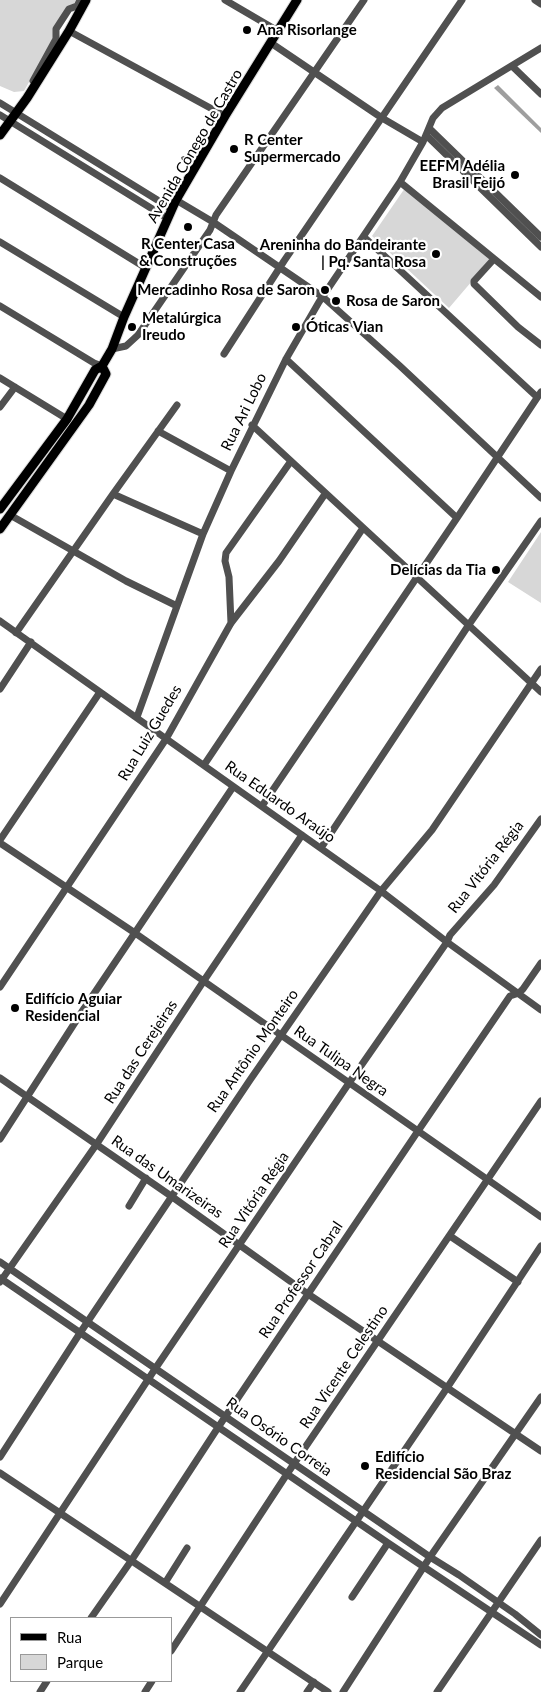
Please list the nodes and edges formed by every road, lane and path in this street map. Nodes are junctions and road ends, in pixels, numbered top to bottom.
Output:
1 (80, 0) edge
2 (86, 0) edge
3 (225, 0) edge
4 (297, 0) edge
5 (364, 0) edge
6 (462, 0) edge
7 (535, 0) edge
8 (541, 4) edge
9 (70, 31) junction
10 (278, 31) junction
11 (270, 43) junction
12 (541, 48) edge
13 (512, 66) junction
14 (314, 72) junction
15 (541, 94) edge
16 (0, 102) edge
17 (16, 112) junction
18 (0, 115) edge
19 (225, 116) junction
20 (382, 118) junction
21 (10, 121) junction
22 (429, 128) junction
23 (0, 135) edge
24 (425, 139) junction
25 (0, 178) edge
26 (400, 182) junction
27 (174, 205) junction
28 (168, 218) junction
29 (213, 222) junction
30 (364, 237) junction
31 (541, 237) edge
32 (0, 242) edge
33 (541, 247) edge
34 (494, 259) junction
35 (280, 267) junction
36 (146, 268) junction
37 (541, 296) edge
38 (323, 297) junction
39 (0, 306) edge
40 (124, 317) junction
41 (541, 345) edge
42 (112, 349) junction
43 (224, 354) dead end
44 (286, 359) junction
45 (102, 366) junction
46 (0, 378) edge
47 (15, 387) junction
48 (539, 394) edge
49 (178, 405) dead end
50 (0, 407) edge
51 (66, 419) junction
52 (76, 424) junction
53 (252, 425) junction
54 (158, 430) junction
55 (497, 456) junction
56 (291, 461) junction
57 (231, 471) junction
58 (113, 494) junction
59 (325, 494) junction
60 (8, 498) junction
61 (541, 498) edge
62 (17, 504) junction
63 (0, 509) edge
64 (10, 515) junction
65 (457, 518) junction
66 (541, 521) edge
67 (363, 528) junction
68 (0, 529) edge
69 (204, 534) junction
70 (75, 550) junction
71 (417, 577) junction
72 (177, 606) junction
73 (0, 621) edge
74 (231, 624) junction
75 (468, 626) junction
76 (16, 633) junction
77 (31, 642) junction
78 (541, 669) edge
79 (532, 684) junction
80 (0, 689) edge
81 (100, 692) junction
82 (541, 692) edge
83 (137, 717) junction
84 (166, 739) junction
85 (204, 765) junction
86 (233, 786) junction
87 (262, 806) junction
88 (541, 819) edge
89 (302, 835) junction
90 (0, 841) edge
91 (321, 848) junction
92 (67, 887) junction
93 (381, 891) junction
94 (135, 933) junction
95 (447, 942) junction
96 (541, 963) edge
97 (203, 982) junction
98 (0, 987) edge
99 (518, 993) junction
100 (541, 1010) edge
101 (280, 1035) junction
102 (0, 1078) edge
103 (349, 1083) junction
104 (28, 1096) junction
105 (541, 1101) edge
106 (418, 1131) junction
107 (0, 1139) edge
108 (96, 1145) junction
109 (146, 1178) junction
110 (488, 1180) junction
111 (171, 1196) junction
112 (129, 1206) dead end
113 (541, 1217) edge
114 (450, 1236) junction
115 (240, 1246) junction
116 (541, 1246) edge
117 (0, 1262) edge
118 (10, 1268) junction
119 (1, 1280) edge
120 (518, 1282) junction
121 (308, 1294) junction
122 (88, 1322) junction
123 (80, 1333) junction
124 (379, 1341) junction
125 (155, 1369) junction
126 (149, 1379) junction
127 (447, 1388) junction
128 (541, 1397) edge
129 (226, 1416) junction
130 (218, 1426) junction
131 (516, 1434) junction
132 (541, 1450) edge
133 (0, 1457) edge
134 (294, 1464) junction
135 (0, 1473) edge
136 (287, 1474) junction
137 (363, 1512) junction
138 (60, 1514) junction
139 (356, 1521) junction
140 (541, 1540) edge
141 (388, 1543) junction
142 (187, 1548) dead end
143 (430, 1558) junction
144 (131, 1561) junction
145 (424, 1567) junction
146 (165, 1583) junction
147 (352, 1597) dead end
148 (499, 1603) junction
149 (0, 1604) edge
150 (200, 1606) junction
151 (492, 1613) junction
152 (91, 1617) edge
153 (541, 1635) edge
154 (541, 1645) edge
155 (172, 1649) edge
156 (267, 1651) junction
157 (314, 1682) junction
158 (240, 1692) edge
159 (307, 1692) edge
160 (328, 1692) edge
161 (342, 1692) edge
162 (437, 1692) edge

1 - 17 street
2 - 9 main road
3 - 10 street
4 - 10 main road, Avenida Cônego de Castro
5 - 14 street
6 - 20 street
7 - 8 street
9 - 17 main road
9 - 19 street
10 - 11 main road, Avenida Cônego de Castro
11 - 14 street
11 - 19 main road, Avenida Cônego de Castro
12 - 13 street, Rua Ari Lobo
13 - 15 street
13 - 22 street, Rua Ari Lobo
14 - 20 street
14 - 29 street
16 - 17 street
17 - 21 main road
17 - 27 street
18 - 21 street
19 - 27 main road, Avenida Cônego de Castro
20 - 24 street
20 - 35 street
21 - 23 main road
21 - 28 street
22 - 24 street, Rua Ari Lobo
22 - 31 street
24 - 26 street, Rua Ari Lobo
24 - 33 street
25 - 36 street
26 - 30 street, Rua Ari Lobo
26 - 34 street
27 - 28 main road, Avenida Cônego de Castro
27 - 29 street
28 - 36 main road, Avenida Cônego de Castro
29 - 35 street
29 - 42 street
30 - 38 street, Rua Ari Lobo
30 - 48 street
32 - 40 street
34 - 37 street
34 - 41 street
35 - 38 street
35 - 43 street
36 - 40 main road, Avenida Cônego de Castro
38 - 44 street, Rua Ari Lobo
38 - 55 street
39 - 45 street
40 - 42 main road, Avenida Cônego de Castro
42 - 45 main road, Avenida Cônego de Castro
44 - 53 street, Rua Ari Lobo
44 - 65 street
45 - 51 main road, Avenida Cônego de Castro
45 - 52 main road, Avenida Cônego de Castro
46 - 47 street
47 - 50 street
47 - 51 street
48 - 55 street
49 - 54 street
51 - 52 main road
51 - 60 main road, Avenida Cônego de Castro
52 - 62 main road, Avenida Cônego de Castro
53 - 56 street
53 - 57 street, Rua Ari Lobo
54 - 57 street
54 - 58 street
55 - 61 street
55 - 65 street
56 - 59 street
56 - 74 street
57 - 69 street, Rua Ari Lobo
58 - 69 street
58 - 70 street
59 - 67 street
59 - 74 street, Rua Luiz Guedes
60 - 62 main road
60 - 63 main road, Avenida Cônego de Castro
62 - 64 main road, Avenida Cônego de Castro
64 - 68 main road, Avenida Cônego de Castro
64 - 70 street
65 - 71 street
66 - 75 street
67 - 71 street
67 - 85 street
69 - 72 street, Rua Ari Lobo
70 - 72 street
70 - 76 street
71 - 75 street
71 - 87 street
72 - 83 street, Rua Ari Lobo
73 - 76 street, Rua Eduardo Araújo
74 - 84 street, Rua Luiz Guedes
75 - 79 street
75 - 91 street
76 - 77 street, Rua Eduardo Araújo
77 - 80 street
77 - 81 street, Rua Eduardo Araújo
78 - 79 street, Rua Antônio Monteiro
79 - 82 street
79 - 93 street, Rua Antônio Monteiro
81 - 83 street, Rua Eduardo Araújo
81 - 90 street
83 - 84 street, Rua Eduardo Araújo
84 - 85 street, Rua Eduardo Araújo
84 - 92 street, Rua Luiz Guedes
85 - 86 street, Rua Eduardo Araújo
86 - 87 street, Rua Eduardo Araújo
86 - 94 street
87 - 89 street, Rua Eduardo Araújo
88 - 95 street, Rua Vitória Régia
89 - 91 street, Rua Eduardo Araújo
89 - 97 street, Rua das Cerejeiras
90 - 92 street, Rua Tulipa Negra
91 - 93 street, Rua Eduardo Araújo
92 - 94 street, Rua Tulipa Negra
92 - 98 street, Rua Luiz Guedes
93 - 95 street, Rua Eduardo Araújo
93 - 101 street, Rua Antônio Monteiro
94 - 97 street, Rua Tulipa Negra
94 - 104 street
95 - 99 street, Rua Eduardo Araújo
95 - 103 street, Rua Vitória Régia
96 - 99 street, Rua Professor Cabral
97 - 101 street, Rua Tulipa Negra
97 - 108 street, Rua das Cerejeiras
99 - 100 street, Rua Eduardo Araújo
99 - 106 street, Rua Professor Cabral
101 - 103 street, Rua Tulipa Negra
101 - 111 street, Rua Antônio Monteiro
102 - 104 street, Rua das Umarizeiras
103 - 106 street, Rua Tulipa Negra
103 - 115 street, Rua Vitória Régia
104 - 107 street
104 - 108 street, Rua das Umarizeiras
105 - 110 street, Rua Vicente Celestino
106 - 110 street, Rua Tulipa Negra
106 - 121 street, Rua Professor Cabral
108 - 109 street, Rua das Umarizeiras
108 - 118 street, Rua das Cerejeiras
109 - 111 street, Rua das Umarizeiras
109 - 112 street
110 - 113 street, Rua Tulipa Negra
110 - 114 street, Rua Vicente Celestino
111 - 115 street, Rua das Umarizeiras
111 - 122 street, Rua Antônio Monteiro
114 - 120 street
114 - 124 street, Rua Vicente Celestino
115 - 121 street, Rua das Umarizeiras
115 - 125 street, Rua Vitória Régia
116 - 120 street
117 - 118 street, Rua Osório Correia
118 - 119 street, Rua das Cerejeiras
118 - 122 street, Rua Osório Correia
119 - 123 street, Rua Osório Correia
120 - 127 street
121 - 124 street, Rua das Umarizeiras
121 - 129 street, Rua Professor Cabral
122 - 123 street, Rua Antônio Monteiro
122 - 125 street, Rua Osório Correia
123 - 126 street, Rua Osório Correia
123 - 133 street, Rua Antônio Monteiro
124 - 127 street, Rua das Umarizeiras
124 - 134 street, Rua Vicente Celestino
125 - 126 street, Rua Vitória Régia
125 - 129 street, Rua Osório Correia
126 - 130 street, Rua Osório Correia
126 - 138 street, Rua Vitória Régia
127 - 131 street, Rua das Umarizeiras
127 - 137 street
128 - 131 street
129 - 130 street, Rua Professor Cabral
129 - 134 street, Rua Osório Correia
130 - 136 street, Rua Osório Correia
130 - 144 street, Rua Professor Cabral
131 - 132 street, Rua das Umarizeiras
131 - 143 street
134 - 136 street, Rua Vicente Celestino
134 - 137 street, Rua Osório Correia
135 - 138 street
136 - 139 street, Rua Osório Correia
136 - 150 street, Rua Vicente Celestino
137 - 139 street
137 - 143 street, Rua Osório Correia
138 - 144 street
138 - 149 street, Rua Vitória Régia
139 - 141 street, Rua Osório Correia
139 - 156 street
140 - 148 street
141 - 145 street, Rua Osório Correia
141 - 147 street
142 - 146 street
143 - 145 street
143 - 148 street, Rua Osório Correia
144 - 146 street
144 - 152 street, Rua Professor Cabral
145 - 151 street, Rua Osório Correia
145 - 161 street
146 - 150 street
148 - 151 street
148 - 153 street, Rua Osório Correia
150 - 155 street, Rua Vicente Celestino
150 - 156 street
151 - 154 street, Rua Osório Correia
151 - 162 street
156 - 157 street
156 - 158 street
157 - 159 street
157 - 160 street

